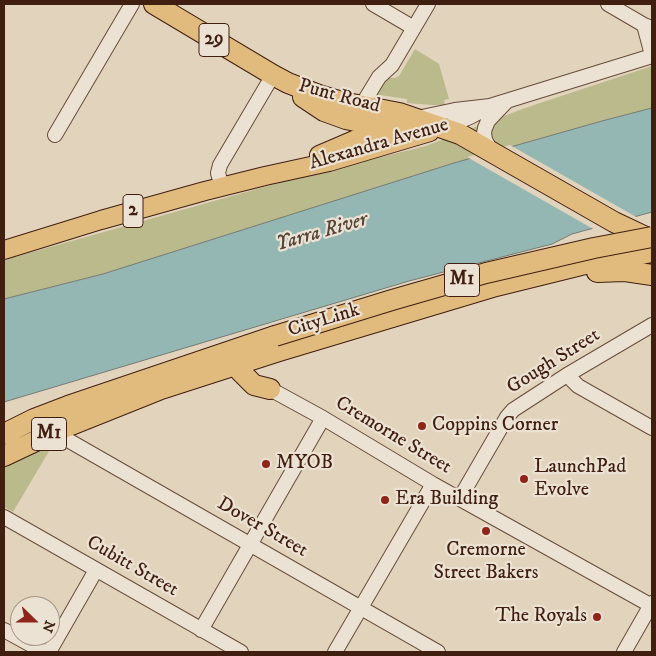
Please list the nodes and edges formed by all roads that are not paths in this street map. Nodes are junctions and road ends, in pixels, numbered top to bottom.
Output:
1 (132, 4) edge
2 (154, 4) edge
3 (373, 4) edge
4 (428, 4) edge
5 (608, 4) edge
6 (648, 27) edge
7 (414, 28) junction
8 (652, 55) edge
9 (273, 75) junction
10 (507, 101) junction
11 (362, 105) junction
12 (490, 106) junction
13 (416, 118) junction
14 (384, 127) junction
15 (438, 129) junction
16 (55, 135) dead end
17 (481, 145) junction
18 (265, 176) junction
19 (222, 188) junction
20 (623, 227) junction
21 (652, 239) edge
22 (4, 250) edge
23 (652, 250) edge
24 (652, 275) edge
25 (652, 324) edge
26 (277, 343) junction
27 (240, 371) junction
28 (567, 374) junction
29 (270, 389) joint
30 (95, 416) junction
31 (323, 418) junction
32 (652, 428) edge
33 (4, 434) edge
34 (66, 439) dead end
35 (4, 456) edge
36 (433, 484) junction
37 (460, 498) junction
38 (4, 517) edge
39 (251, 544) junction
40 (96, 570) junction
41 (652, 605) edge
42 (361, 608) junction
43 (4, 630) edge
44 (202, 630) junction
45 (44, 652) edge
46 (49, 652) edge
47 (241, 652) edge
48 (335, 652) edge
49 (438, 652) edge
50 (624, 652) edge

1 - 16 street
2 - 9 highway, Punt Road / 29
3 - 7 street
4 - 7 street
5 - 6 street
6 - 8 street
7 - 11 street
8 - 10 street, Alexandra Avenue / 2
9 - 11 highway, Punt Road / 29
9 - 14 highway, Punt Road / 29
9 - 19 street
10 - 12 street, Alexandra Avenue / 2
10 - 17 street
11 - 13 highway, Punt Road / 29
12 - 13 street, Alexandra Avenue / 2
12 - 15 street, Alexandra Avenue / 2
13 - 14 highway, Alexandra Avenue / 2
13 - 15 highway, Punt Road / 29
14 - 15 highway, Punt Road / 29
14 - 18 main road, Alexandra Avenue / 2
15 - 17 highway, Punt Road / 29
15 - 18 main road, Alexandra Avenue / 2
17 - 20 highway, Punt Road / 29
18 - 19 main road, Alexandra Avenue / 2
19 - 22 main road, Alexandra Avenue / 2
20 - 21 highway, Punt Road / 29
20 - 23 highway, Punt Road / 29
21 - 26 highway, CityLink / M1, bridge
23 - 26 highway, M1
24 - 27 highway
25 - 28 street, Gough Street
26 - 30 highway, M1
26 - 33 highway, CityLink / M1
27 - 29 highway
27 - 30 highway
28 - 32 street
28 - 37 street, Gough Street
29 - 31 street, Cremorne Street
30 - 35 highway, M1
31 - 36 street, Cremorne Street
31 - 39 street
34 - 39 street, Dover Street
36 - 37 street, Cremorne Street
36 - 42 street
37 - 41 street, Cremorne Street
38 - 40 street, Cubitt Street
39 - 42 street, Dover Street
39 - 44 street
40 - 44 street, Cubitt Street
40 - 46 street
41 - 50 street
42 - 48 street
42 - 49 street, Dover Street
43 - 45 street
44 - 47 street, Cubitt Street

